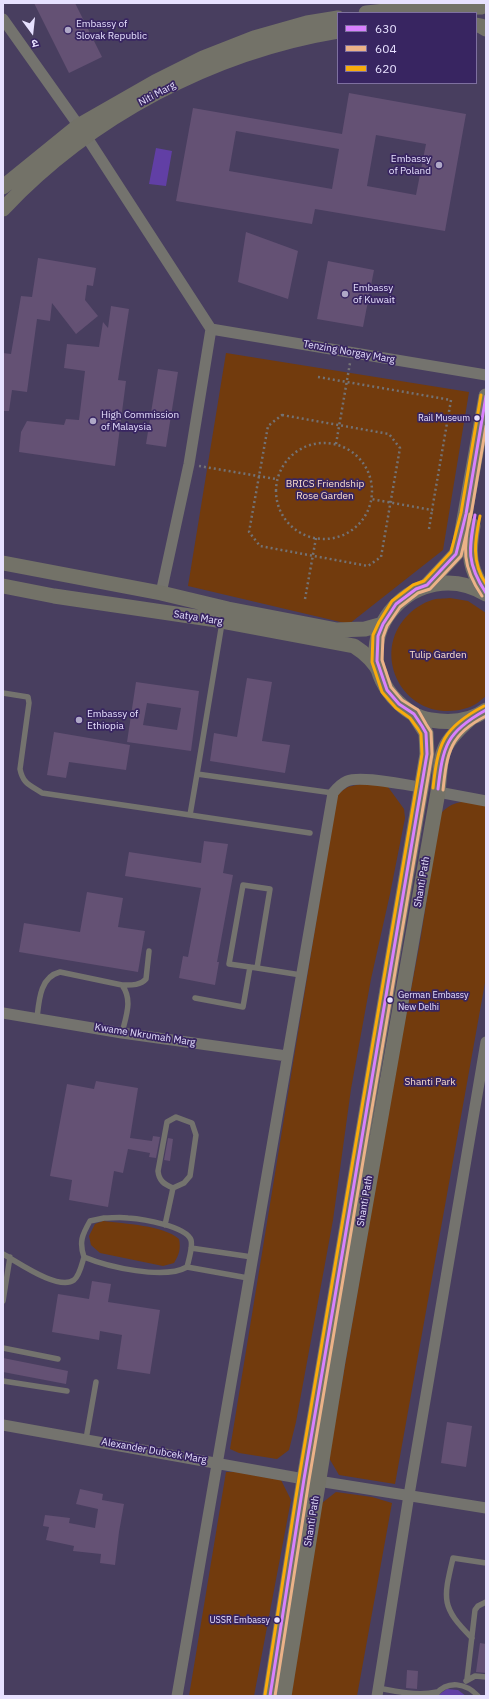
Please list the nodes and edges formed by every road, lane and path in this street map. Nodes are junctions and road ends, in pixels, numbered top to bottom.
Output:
1 (486, 5) edge
2 (376, 12) edge
3 (337, 18) edge
4 (3, 19) edge
5 (337, 31) edge
6 (82, 131) junction
7 (3, 187) edge
8 (3, 209) edge
9 (211, 329) junction
10 (352, 353) junction
11 (486, 375) edge
12 (318, 377) dead end
13 (347, 382) junction
14 (486, 396) edge
15 (340, 426) junction
16 (336, 444) junction
17 (486, 450) edge
18 (189, 464) junction
19 (259, 476) junction
20 (276, 479) junction
21 (372, 500) junction
22 (391, 503) junction
23 (432, 510) junction
24 (429, 529) dead end
25 (316, 538) junction
26 (313, 556) junction
27 (3, 563) edge
28 (427, 585) junction
29 (3, 586) edge
30 (161, 593) junction
31 (486, 594) edge
32 (305, 599) dead end
33 (222, 622) junction
34 (383, 624) junction
35 (380, 673) junction
36 (3, 693) edge
37 (486, 710) edge
38 (414, 714) junction
39 (471, 718) junction
40 (197, 774) junction
41 (420, 787) junction
42 (438, 792) junction
43 (333, 793) junction
44 (486, 801) edge
45 (190, 815) junction
46 (310, 833) dead end
47 (149, 951) dead end
48 (253, 968) junction
49 (301, 975) junction
50 (122, 985) junction
51 (195, 998) dead end
52 (3, 1013) edge
53 (37, 1018) junction
54 (122, 1033) junction
55 (486, 1042) edge
56 (287, 1056) junction
57 (482, 1091) edge
58 (173, 1188) junction
59 (165, 1225) junction
60 (191, 1248) junction
61 (3, 1254) edge
62 (10, 1257) junction
63 (84, 1257) junction
64 (252, 1257) junction
65 (187, 1267) junction
66 (248, 1278) junction
67 (3, 1301) edge
68 (3, 1348) edge
69 (58, 1359) dead end
70 (3, 1381) edge
71 (96, 1382) dead end
72 (67, 1391) dead end
73 (3, 1425) edge
74 (86, 1439) junction
75 (217, 1462) junction
76 (311, 1480) junction
77 (409, 1495) junction
78 (486, 1508) edge
79 (486, 1563) edge
80 (486, 1602) edge
81 (472, 1638) junction
82 (486, 1677) edge
83 (468, 1679) junction
84 (462, 1685) junction
85 (378, 1692) edge
86 (436, 1694) edge
87 (177, 1696) edge
88 (270, 1696) edge
89 (284, 1696) edge
90 (478, 1696) edge

1 - 2 main road
3 - 6 main road, Niti Marg
4 - 6 street
5 - 6 main road, Niti Marg
6 - 7 main road, Niti Marg
6 - 8 main road, Niti Marg
6 - 9 street
9 - 10 street, Tenzing Norgay Marg
9 - 18 street
10 - 11 street, Tenzing Norgay Marg
10 - 13 path
12 - 13 path
13 - 15 path
13 - 23 path
14 - 28 main road
15 - 16 path
15 - 19 path
15 - 22 path
16 - 20 path
16 - 21 path
17 - 31 main road
18 - 19 path
18 - 30 street
19 - 20 path
19 - 26 path
20 - 25 path
21 - 22 path
21 - 25 path
22 - 23 path
22 - 26 path
23 - 24 path
25 - 26 path
26 - 32 path
27 - 30 main road, Satya Marg
28 - 31 main road
28 - 34 main road
29 - 33 main road, Satya Marg
30 - 34 main road, Satya Marg
33 - 35 main road, Satya Marg
33 - 40 lane
34 - 35 main road
35 - 38 main road
36 - 45 lane
37 - 39 main road
38 - 39 main road
38 - 41 main road, Shanti Path
39 - 42 main road, Shanti Path
40 - 43 lane
40 - 45 lane
41 - 43 street
41 - 76 main road, Shanti Path
42 - 44 street
42 - 76 main road, Shanti Path
43 - 49 street
45 - 46 lane
47 - 50 lane
48 - 48 lane
48 - 49 lane
48 - 51 lane
49 - 56 street
50 - 53 lane
50 - 54 lane
52 - 53 street, Kwame Nkrumah Marg
53 - 54 street, Kwame Nkrumah Marg
54 - 56 street, Kwame Nkrumah Marg
55 - 57 street
56 - 64 street
57 - 77 street
58 - 58 lane
58 - 59 lane
59 - 60 lane
59 - 63 lane
60 - 64 lane
60 - 65 lane
61 - 62 lane
62 - 63 lane
62 - 67 lane
63 - 65 lane
64 - 66 street
65 - 66 lane
66 - 75 street
68 - 69 lane
70 - 72 lane
71 - 74 lane
73 - 74 street, Alexander Dubcek Marg
74 - 75 street, Alexander Dubcek Marg
75 - 76 street, Alexander Dubcek Marg
75 - 87 street
76 - 77 street, Alexander Dubcek Marg
76 - 88 main road, Shanti Path
76 - 89 main road, Shanti Path
77 - 78 street, Alexander Dubcek Marg
77 - 85 street
79 - 81 lane
80 - 81 lane
81 - 83 lane
82 - 83 lane
83 - 84 lane
84 - 86 lane
84 - 90 lane
85 - 86 lane

